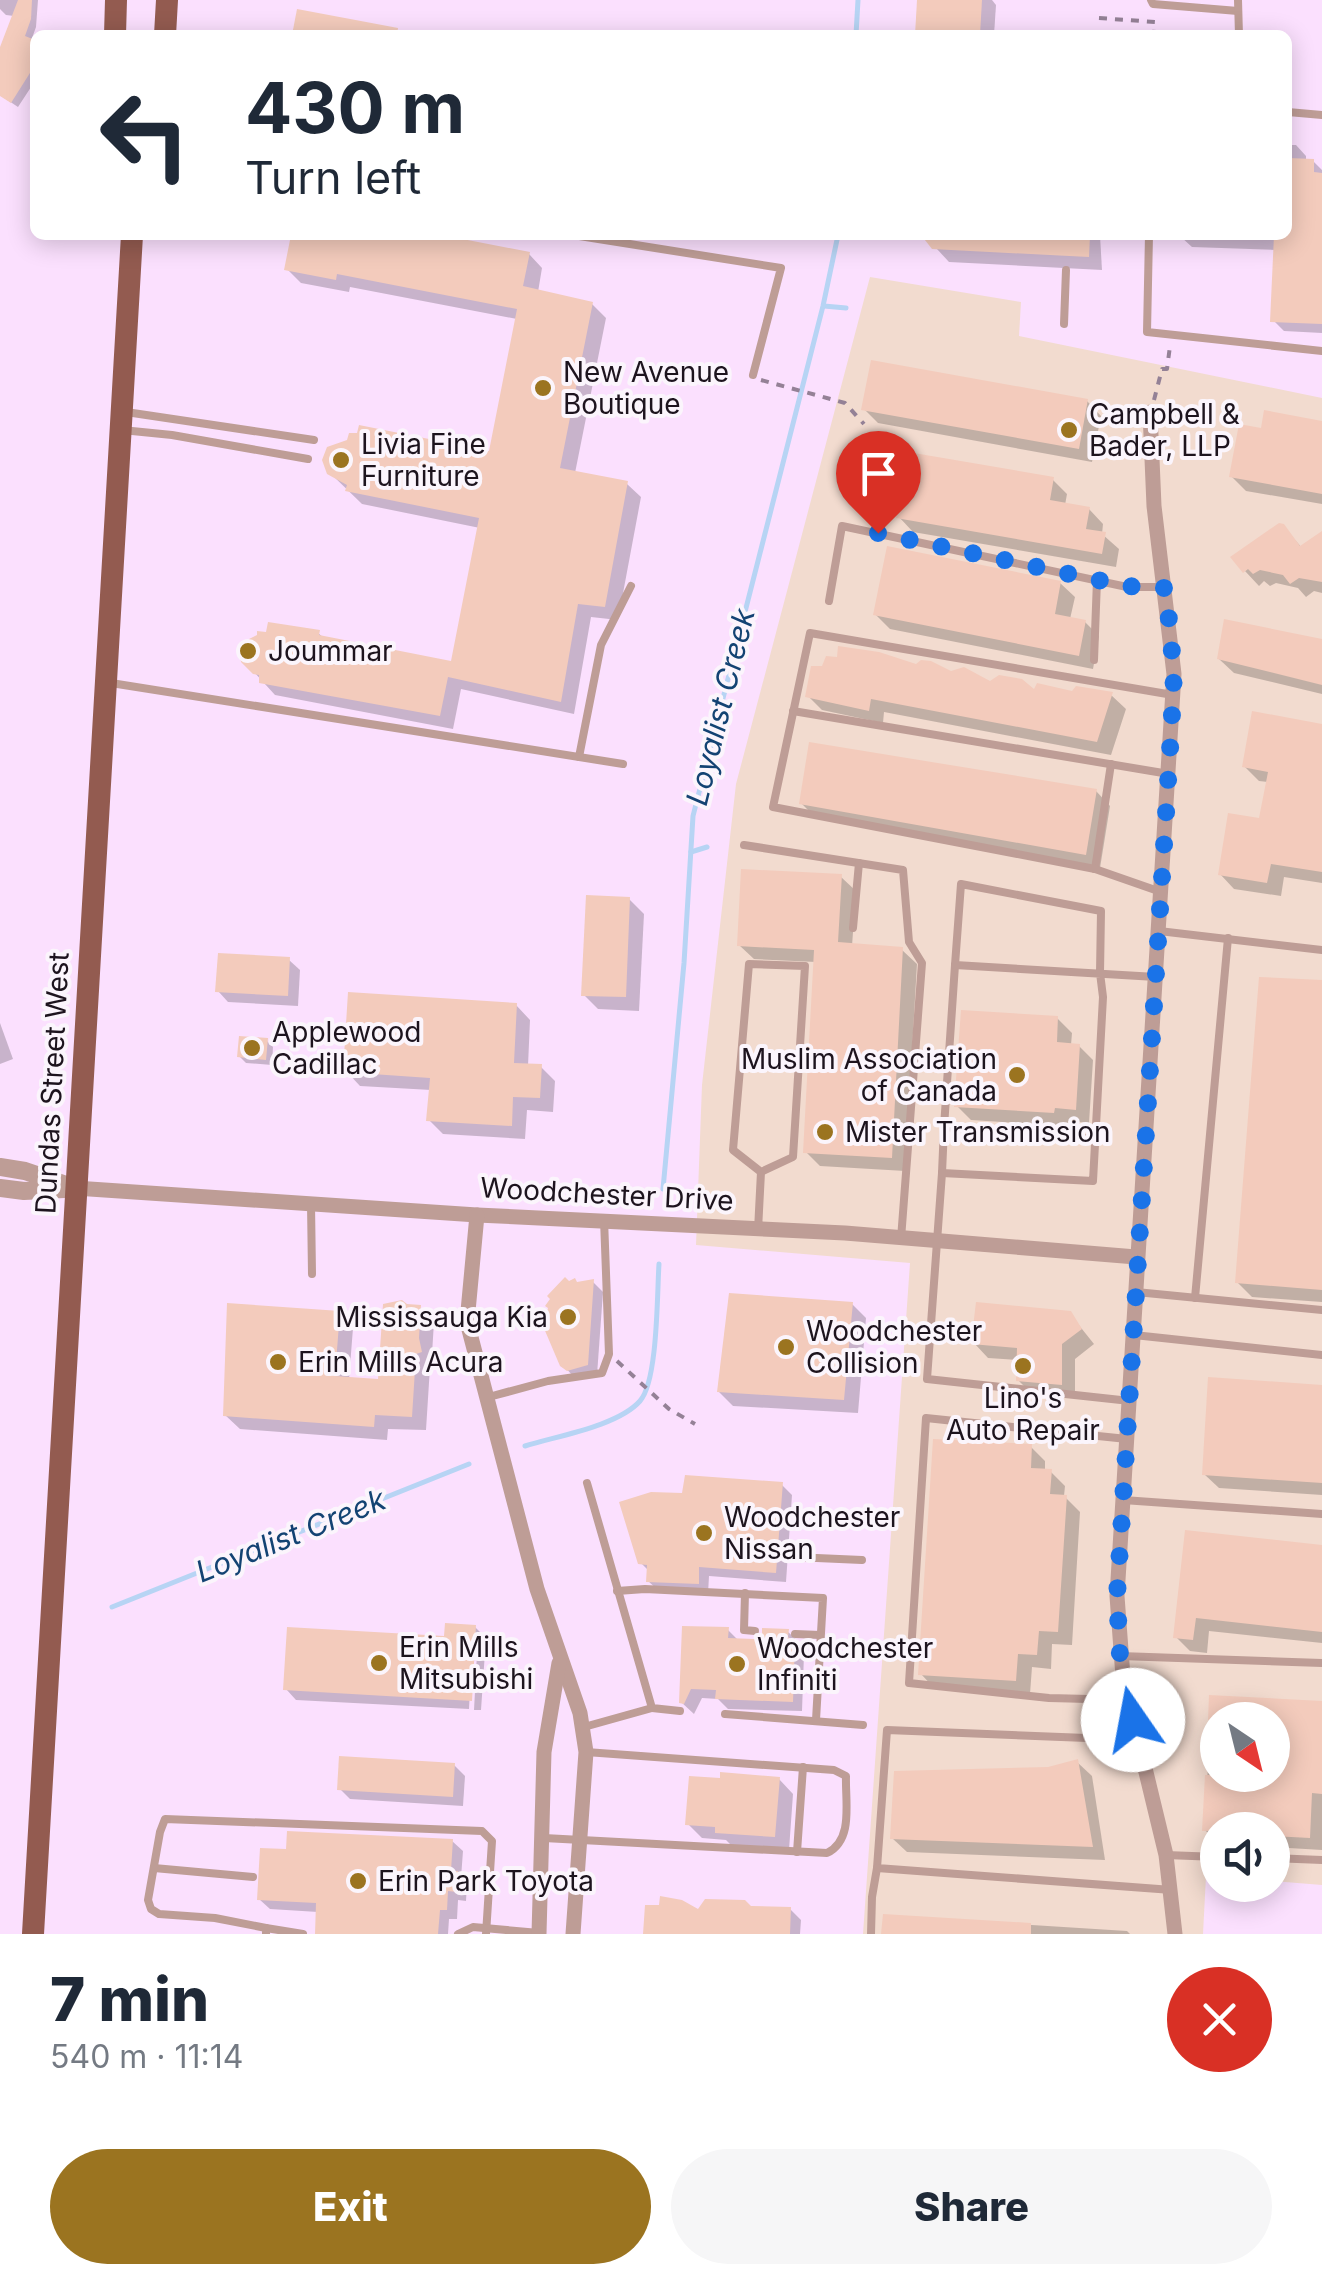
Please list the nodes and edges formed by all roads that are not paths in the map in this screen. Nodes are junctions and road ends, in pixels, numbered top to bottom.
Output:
1 (116, 0) edge
2 (167, 0) edge
3 (1152, 0) edge
4 (1238, 0) edge
5 (1165, 2) edge
6 (1192, 3) edge
7 (1212, 4) edge
8 (1238, 10) junction
9 (115, 30) edge
10 (165, 30) edge
11 (1239, 30) edge
12 (1292, 112) edge
13 (1322, 115) edge
14 (132, 240) edge
15 (605, 240) edge
16 (1149, 240) edge
17 (1066, 270) dead end
18 (1064, 324) dead end
19 (1322, 351) edge
20 (753, 375) dead end
21 (1150, 412) road end
22 (123, 421) junction
23 (314, 440) dead end
24 (308, 459) dead end
25 (1098, 580) junction
26 (631, 586) dead end
27 (1166, 588) junction
28 (830, 601) dead end
29 (1094, 660) dead end
30 (107, 682) junction
31 (1173, 695) junction
32 (793, 712) junction
33 (578, 757) junction
34 (623, 764) dead end
35 (1111, 764) junction
36 (1169, 774) junction
37 (744, 845) dead end
38 (859, 863) junction
39 (1095, 869) junction
40 (1161, 892) junction
41 (852, 928) dead end
42 (1159, 931) junction
43 (1228, 938) junction
44 (1322, 950) edge
45 (955, 966) junction
46 (1100, 974) junction
47 (1156, 976) junction
48 (944, 1127) junction
49 (1095, 1139) junction
50 (0, 1168) edge
51 (762, 1172) junction
52 (942, 1173) junction
53 (0, 1188) edge
54 (75, 1188) junction
55 (311, 1204) junction
56 (477, 1214) junction
57 (604, 1219) junction
58 (758, 1230) junction
59 (901, 1239) junction
60 (936, 1240) junction
61 (1136, 1258) junction
62 (312, 1274) dead end
63 (1136, 1292) junction
64 (1195, 1298) junction
65 (1322, 1310) edge
66 (1134, 1334) junction
67 (1322, 1355) edge
68 (485, 1398) junction
69 (1130, 1401) junction
70 (1128, 1439) junction
71 (587, 1483) dead end
72 (1123, 1500) junction
73 (1322, 1514) edge
74 (815, 1515) dead end
75 (863, 1519) dead end
76 (794, 1556) dead end
77 (862, 1560) dead end
78 (617, 1591) junction
79 (744, 1593) junction
80 (755, 1631) dead end
81 (795, 1634) dead end
82 (820, 1635) junction
83 (1120, 1656) junction
84 (560, 1659) junction
85 (1322, 1663) edge
86 (1128, 1700) junction
87 (652, 1708) junction
88 (680, 1711) dead end
89 (725, 1714) dead end
90 (816, 1720) junction
91 (863, 1726) dead end
92 (584, 1727) junction
93 (1138, 1740) junction
94 (586, 1752) junction
95 (803, 1767) junction
96 (544, 1838) junction
97 (579, 1838) junction
98 (797, 1852) junction
99 (1166, 1855) junction
100 (1200, 1856) edge
101 (1290, 1859) edge
102 (1322, 1860) edge
103 (154, 1868) junction
104 (878, 1868) junction
105 (253, 1876) dead end
106 (1172, 1890) junction
107 (487, 1930) edge
108 (266, 1931) edge
109 (33, 1934) edge
110 (303, 1934) edge
111 (458, 1934) edge
112 (538, 1934) edge
113 (573, 1934) edge
114 (871, 1934) edge
115 (1175, 1934) edge

1 - 9 main road
2 - 10 main road
3 - 5 lane
4 - 8 lane
5 - 6 lane
6 - 7 lane
7 - 8 lane
8 - 11 lane
12 - 13 lane
14 - 22 main road, Dundas Street West
15 - 20 lane
16 - 19 lane
17 - 18 lane
21 - 27 street
22 - 23 lane
22 - 24 lane
22 - 30 main road, Dundas Street West
25 - 27 lane
25 - 28 lane
25 - 29 lane
26 - 33 lane
27 - 31 street
30 - 33 lane
30 - 54 main road, Dundas Street West
31 - 32 lane
31 - 36 street
32 - 35 lane
32 - 39 lane
33 - 34 lane
35 - 36 lane
35 - 39 lane
36 - 40 street
37 - 38 lane
38 - 41 lane
38 - 59 lane
39 - 40 lane
40 - 42 street
42 - 43 lane
42 - 47 street
43 - 44 lane
43 - 64 lane
45 - 46 lane
45 - 46 lane
45 - 48 lane
46 - 47 lane
46 - 49 lane
47 - 61 street
48 - 49 lane
48 - 52 lane
49 - 52 lane
50 - 54 street, Woodchester Drive
51 - 51 lane
51 - 58 lane
52 - 60 lane
53 - 54 street, Woodchester Drive
54 - 55 street, Woodchester Drive
54 - 109 main road, Dundas Street West
55 - 56 street, Woodchester Drive
55 - 62 lane
56 - 57 street, Woodchester Drive
56 - 68 street
57 - 58 street, Woodchester Drive
57 - 68 lane
58 - 59 street, Woodchester Drive
59 - 60 street, Woodchester Drive
60 - 61 street, Woodchester Drive
60 - 69 lane
61 - 63 street
63 - 64 lane
63 - 66 street
64 - 65 lane
66 - 67 lane
66 - 69 street
68 - 84 street
69 - 70 street
70 - 72 street
70 - 86 lane
71 - 78 lane
72 - 73 lane
72 - 83 street
74 - 75 lane
76 - 77 lane
78 - 79 lane
78 - 87 lane
79 - 80 lane
79 - 82 lane
81 - 82 lane
82 - 90 lane
83 - 85 lane
83 - 86 street
84 - 92 street
84 - 96 street
86 - 93 street
87 - 88 lane
87 - 92 lane
89 - 90 lane
90 - 91 lane
92 - 94 street
93 - 99 street
93 - 104 lane
94 - 95 lane
94 - 97 street
95 - 98 lane
95 - 98 lane
96 - 97 lane
96 - 112 street
97 - 98 lane
97 - 113 street
99 - 100 lane
99 - 106 street
101 - 102 lane
103 - 105 lane
103 - 107 lane
103 - 108 lane
104 - 106 lane
104 - 114 lane
106 - 115 street
107 - 111 lane
107 - 112 lane
108 - 110 lane

